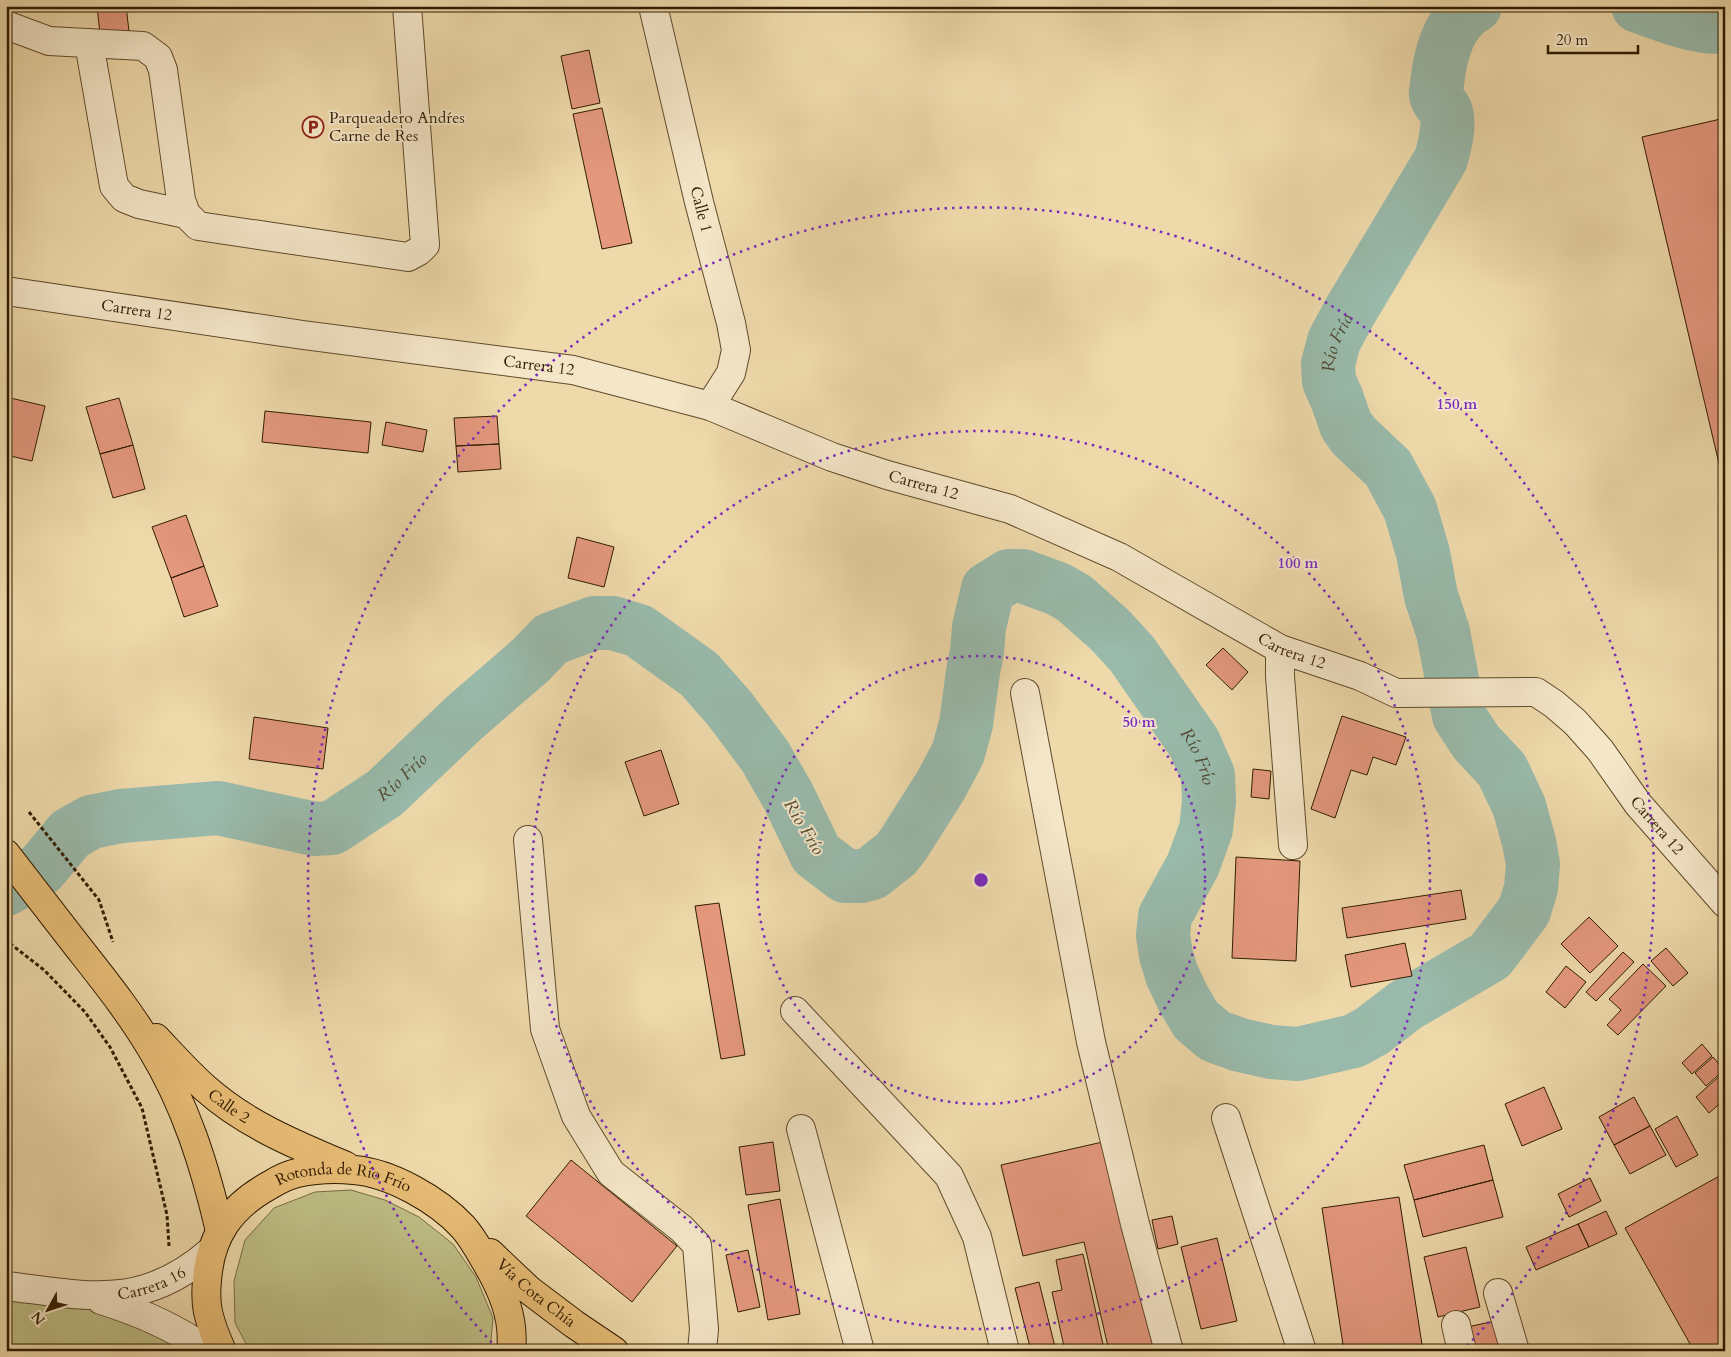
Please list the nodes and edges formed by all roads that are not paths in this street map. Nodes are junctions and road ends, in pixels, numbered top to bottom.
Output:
1 (407, 6) edge
2 (652, 6) edge
3 (6, 25) edge
4 (90, 43) junction
5 (186, 214) junction
6 (6, 291) edge
7 (710, 406) junction
8 (1280, 648) junction
9 (1025, 693) dead end
10 (528, 840) dead end
11 (1293, 845) dead end
12 (6, 854) edge
13 (1725, 903) edge
14 (126, 1008) junction
15 (795, 1011) dead end
16 (1226, 1118) dead end
17 (801, 1129) dead end
18 (354, 1170) junction
19 (463, 1228) junction
20 (216, 1241) junction
21 (6, 1286) edge
22 (1498, 1293) dead end
23 (83, 1295) junction
24 (1456, 1325) dead end
25 (208, 1351) edge
26 (222, 1351) edge
27 (511, 1351) edge
28 (614, 1351) edge
29 (702, 1351) edge
30 (860, 1351) edge
31 (1004, 1351) edge
32 (1169, 1351) edge
33 (1302, 1351) edge
34 (1462, 1351) edge
35 (1516, 1351) edge

1 - 5 street
2 - 7 street, Calle 1
3 - 4 street
4 - 5 street
4 - 5 street
6 - 7 street, Carrera 12
7 - 8 street, Carrera 12
8 - 11 street
8 - 13 street, Carrera 12
9 - 32 street
10 - 29 street
12 - 14 main road, Calle 2
14 - 18 main road, Calle 2
14 - 20 main road, Calle 2
15 - 31 street
16 - 33 street
17 - 30 street
18 - 19 main road, Rotonda de Río Frío
18 - 20 main road, Rotonda de Río Frío
19 - 27 main road, Rotonda de Río Frío
19 - 28 main road, Vía Cota Chía
20 - 23 street, Carrera 16
20 - 26 main road, Rotonda de Río Frío
21 - 23 street, Carrera 16
22 - 35 street
23 - 25 street, Carrera 16
24 - 34 street

